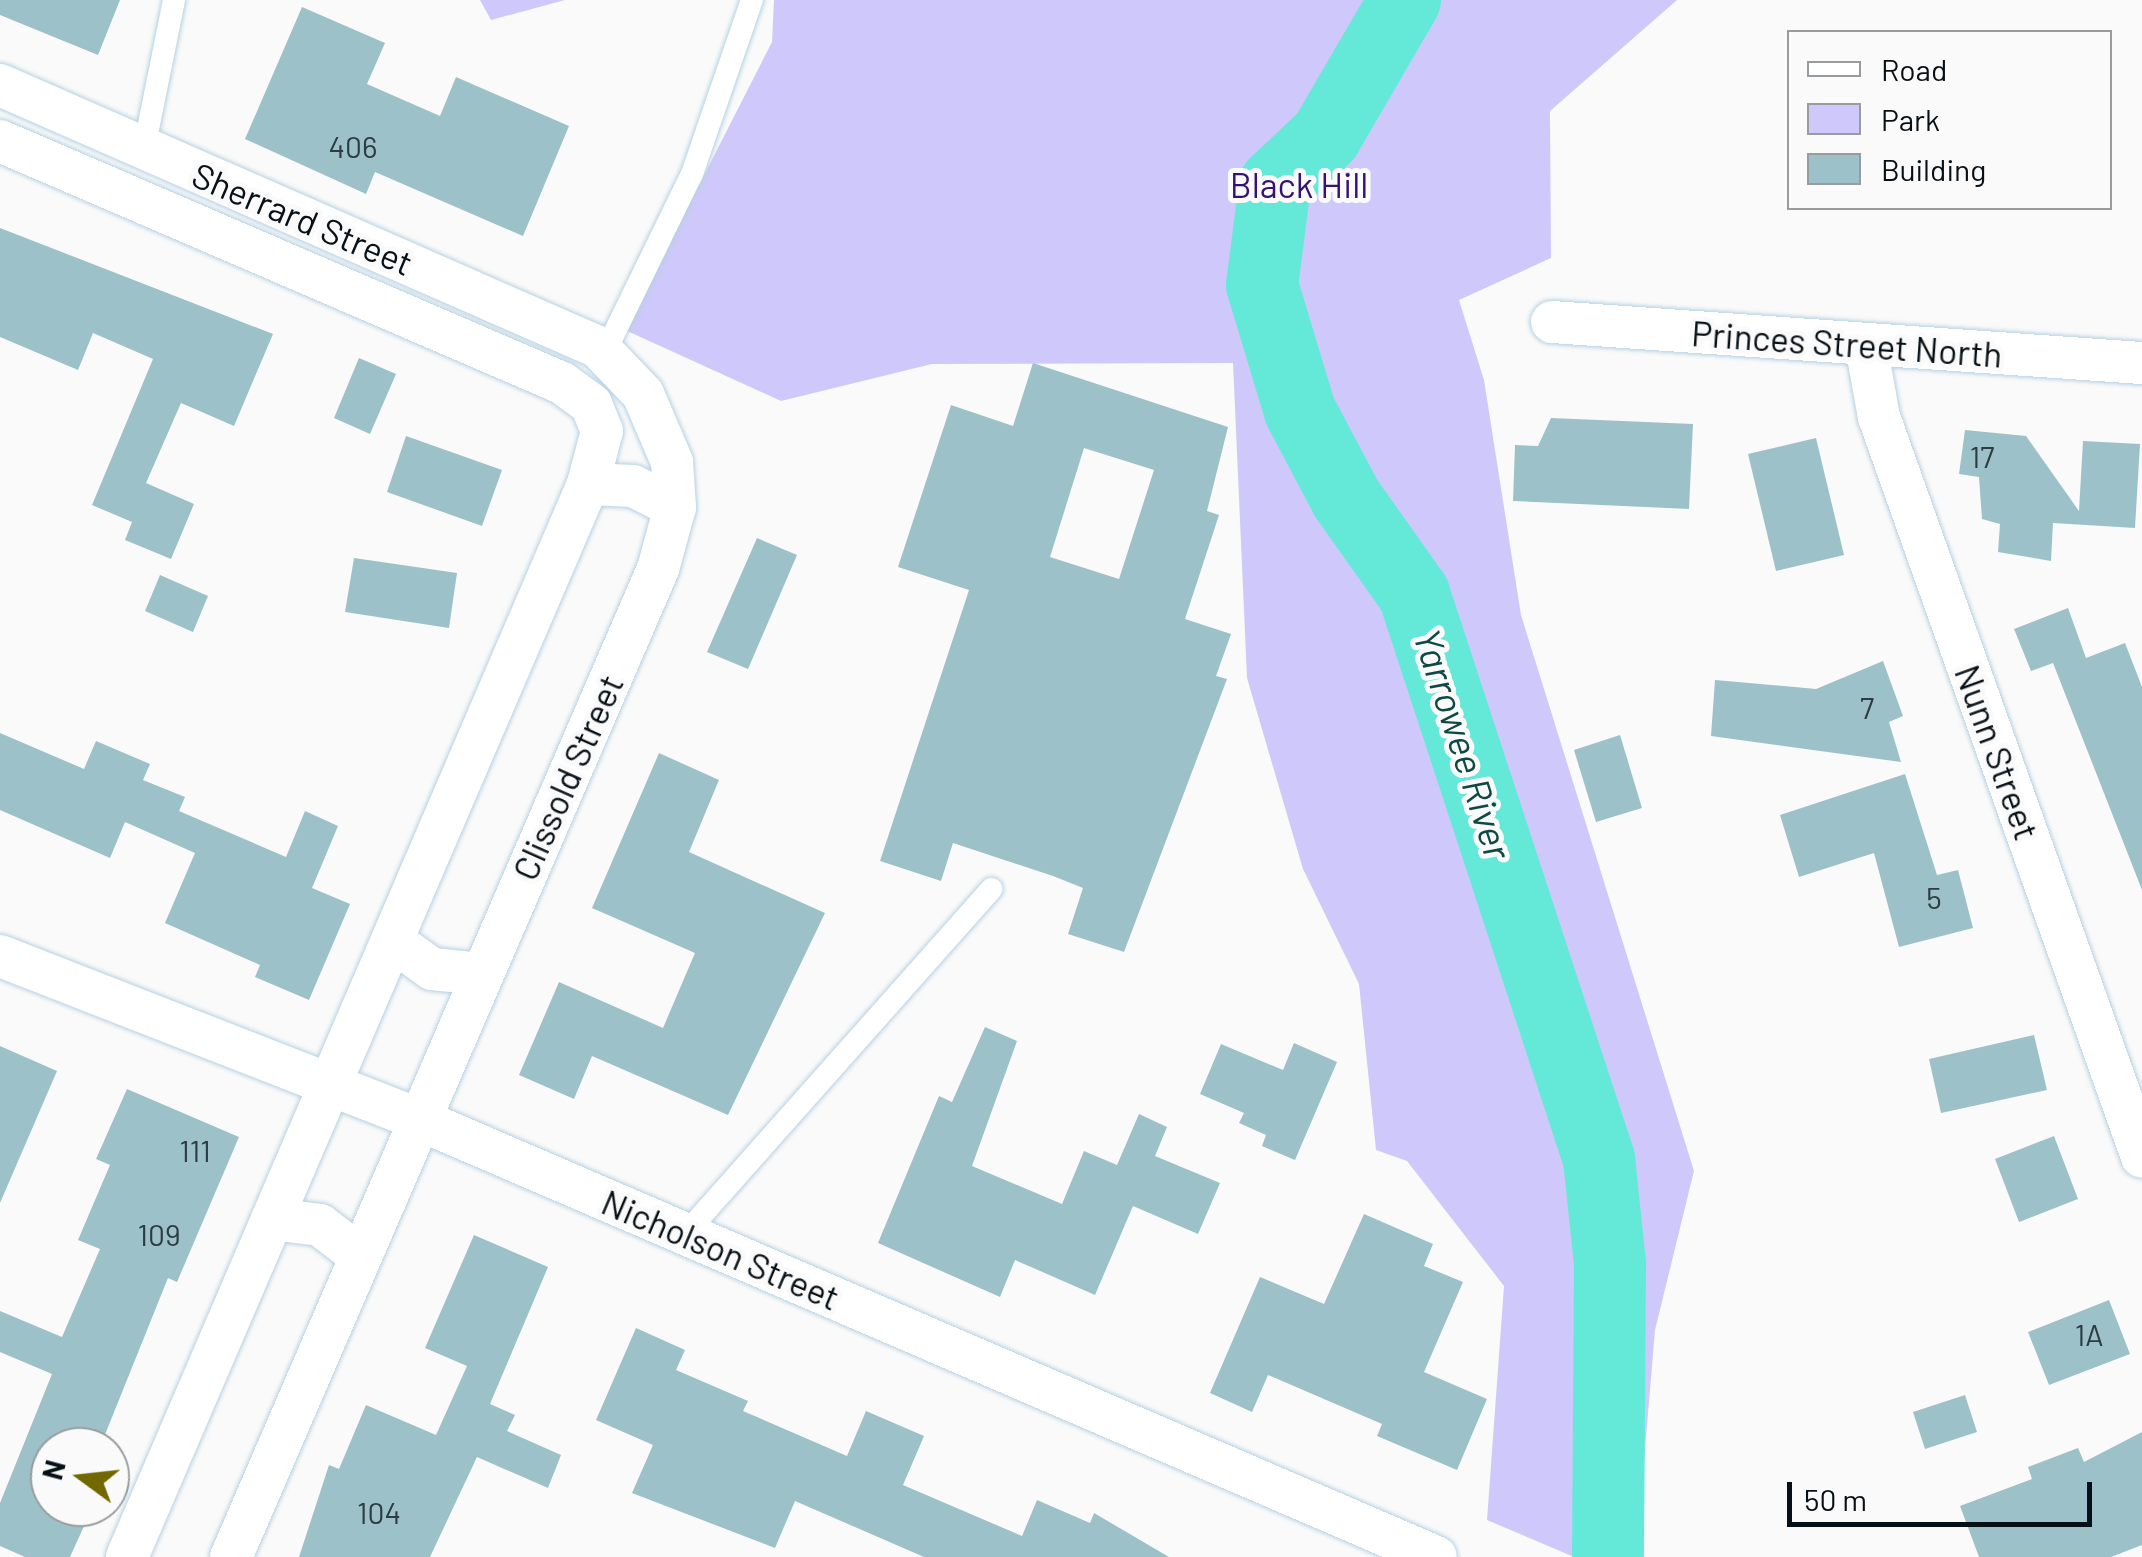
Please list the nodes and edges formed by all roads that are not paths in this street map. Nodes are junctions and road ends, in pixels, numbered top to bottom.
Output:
1 (174, 0) edge
2 (752, 0) edge
3 (0, 85) edge
4 (0, 141) edge
5 (144, 149) junction
6 (540, 320) junction
7 (1552, 322) dead end
8 (1866, 345) junction
9 (605, 352) junction
10 (2142, 363) edge
11 (521, 365) junction
12 (584, 398) junction
13 (588, 484) junction
14 (674, 507) junction
15 (991, 889) dead end
16 (393, 941) junction
17 (0, 956) edge
18 (481, 974) junction
19 (330, 1083) junction
20 (418, 1118) junction
21 (2142, 1156) edge
22 (272, 1219) junction
23 (686, 1233) junction
24 (359, 1255) junction
25 (127, 1557) edge
26 (232, 1557) edge
27 (1436, 1557) edge

1 - 5 lane
2 - 9 lane
3 - 5 street, Sherrard Street
4 - 11 street, Sherrard Street
5 - 6 street, Sherrard Street
6 - 9 street, Sherrard Street
6 - 11 street
7 - 8 street, Princes Street North
8 - 10 street, Princes Street North
8 - 21 street, Nunn Street
9 - 12 street
9 - 14 street, Clissold Street
11 - 12 street, Sherrard Street
12 - 13 street
13 - 14 street
13 - 16 street
14 - 18 street, Clissold Street
15 - 23 lane
16 - 18 street
16 - 19 street
17 - 19 street, Nicholson Street
18 - 20 street, Clissold Street
19 - 20 street, Nicholson Street
19 - 22 street
20 - 23 street, Nicholson Street
20 - 24 street, Clissold Street
22 - 24 street
22 - 25 street
23 - 27 street, Nicholson Street
24 - 26 street, Clissold Street

